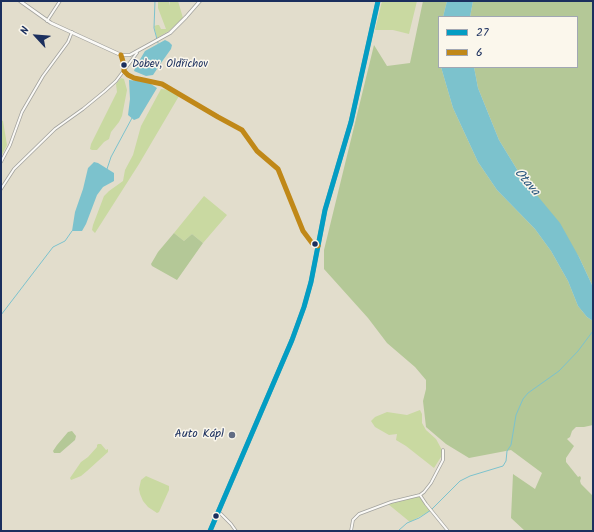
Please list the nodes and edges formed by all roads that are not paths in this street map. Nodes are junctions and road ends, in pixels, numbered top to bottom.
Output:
1 (20, 1) edge
2 (60, 1) edge
3 (200, 1) edge
4 (378, 1) edge
5 (47, 20) junction
6 (72, 32) junction
7 (136, 53) junction
8 (121, 55) junction
9 (124, 71) junction
10 (1, 162) edge
11 (1, 189) edge
12 (318, 246) junction
13 (443, 450) dead end
14 (420, 495) junction
15 (219, 512) junction
16 (210, 531) edge
17 (236, 531) edge
18 (351, 531) edge
19 (448, 531) edge

1 - 5 street
2 - 5 street
3 - 7 street
4 - 12 main road
5 - 6 street
6 - 8 street
6 - 10 street
7 - 8 street
7 - 9 street
8 - 9 street
9 - 11 street
9 - 12 street
12 - 15 main road
13 - 14 street
14 - 18 street
14 - 19 street
15 - 16 main road
15 - 17 street

